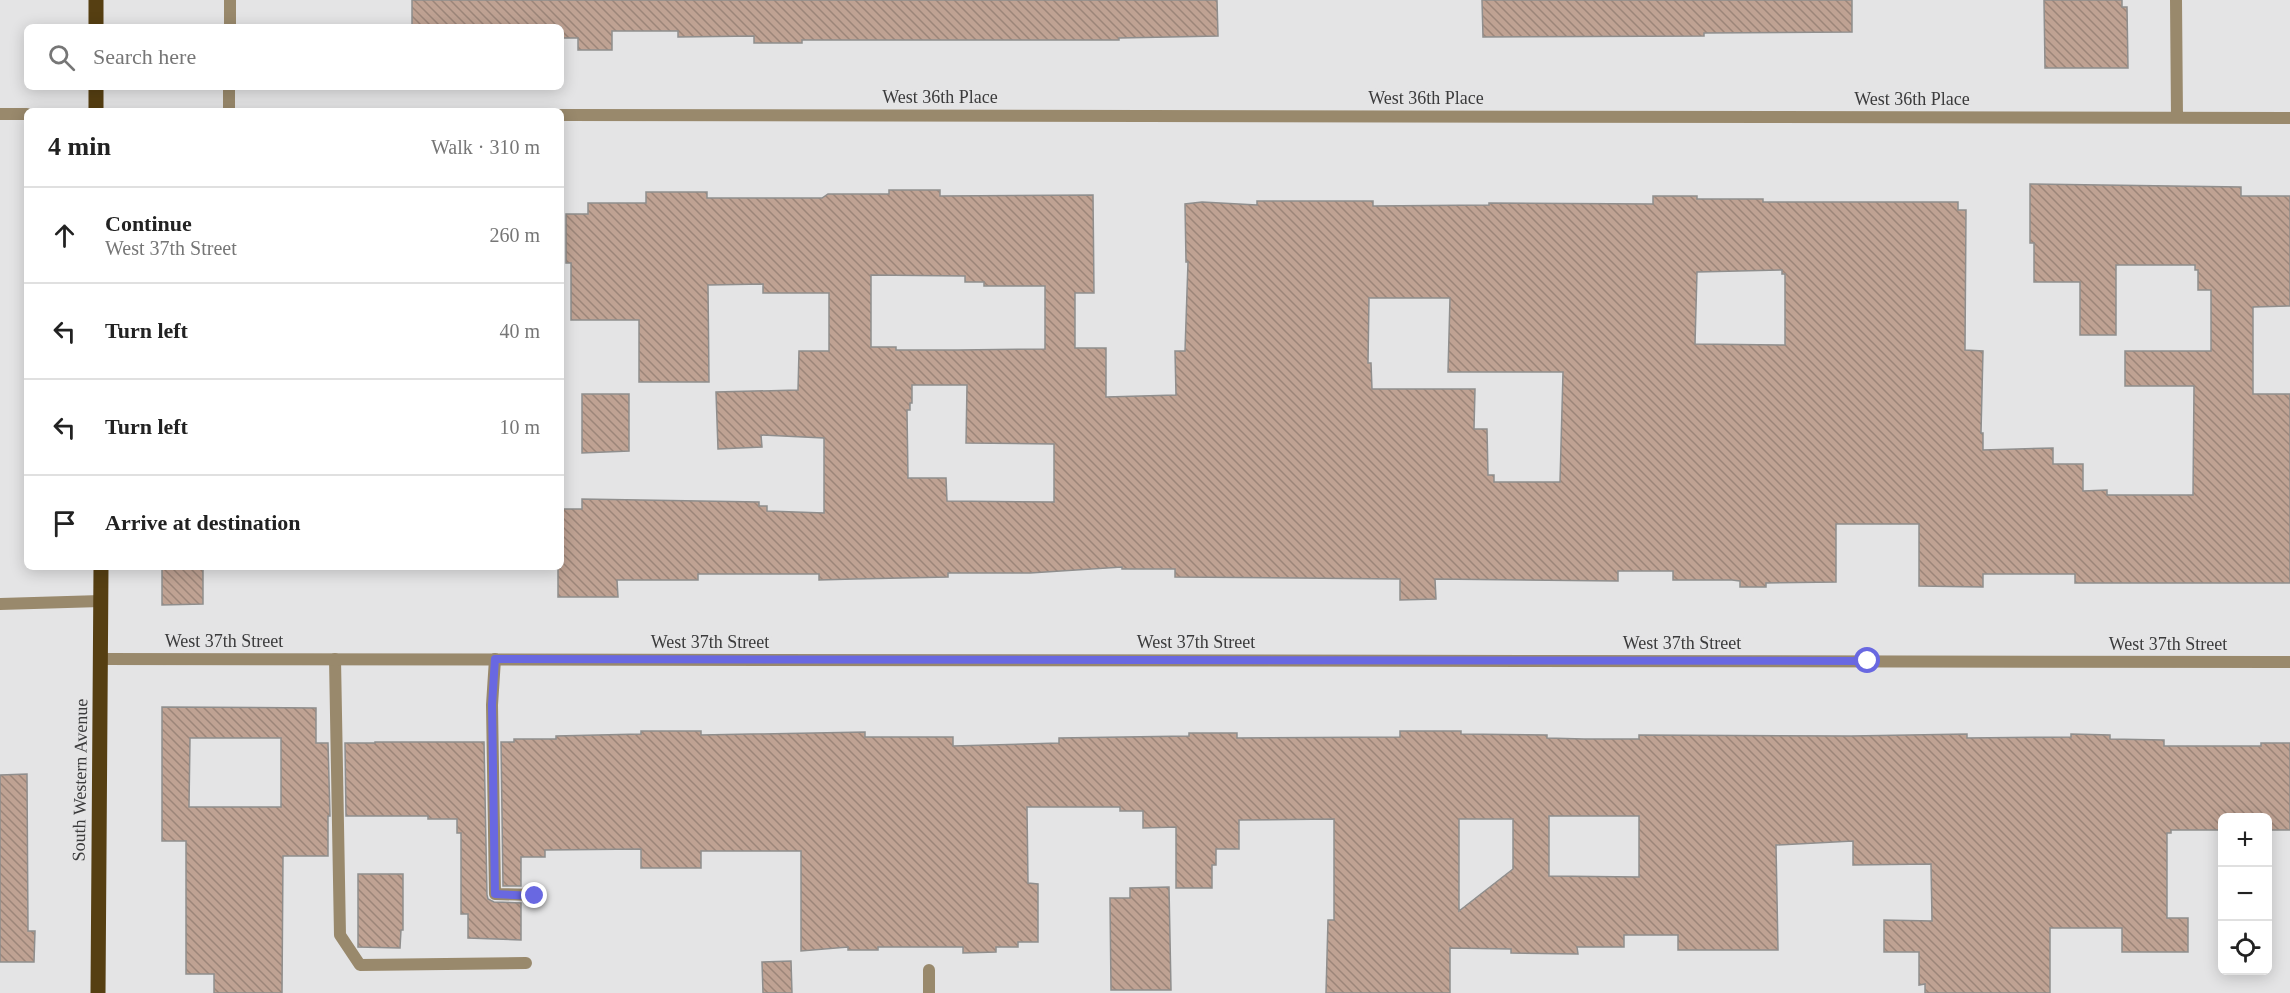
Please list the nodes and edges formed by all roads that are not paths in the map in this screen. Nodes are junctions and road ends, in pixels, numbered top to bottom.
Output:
1 (96, 0) edge
2 (230, 0) edge
3 (2176, 0) edge
4 (96, 24) edge
5 (230, 24) edge
6 (96, 90) edge
7 (229, 90) edge
8 (96, 108) edge
9 (229, 108) edge
10 (0, 114) edge
11 (24, 114) edge
12 (564, 115) edge
13 (2177, 117) junction
14 (2290, 118) edge
15 (101, 570) edge
16 (101, 601) junction
17 (0, 604) edge
18 (101, 659) junction
19 (335, 659) junction
20 (495, 659) junction
21 (2290, 662) edge
22 (535, 896) dead end
23 (526, 963) dead end
24 (929, 970) dead end
25 (98, 993) edge
26 (929, 993) edge

1 - 4 main road
2 - 5 street
3 - 13 street
6 - 8 main road
7 - 9 street
10 - 11 street
12 - 13 street, West 36th Place
13 - 14 street, West 36th Place
15 - 16 main road, South Western Avenue
16 - 17 street
16 - 18 main road, South Western Avenue
18 - 19 street, West 37th Street
18 - 25 main road, South Western Avenue
19 - 20 street, West 37th Street
19 - 23 street
20 - 21 street, West 37th Street
20 - 22 street
24 - 26 street

